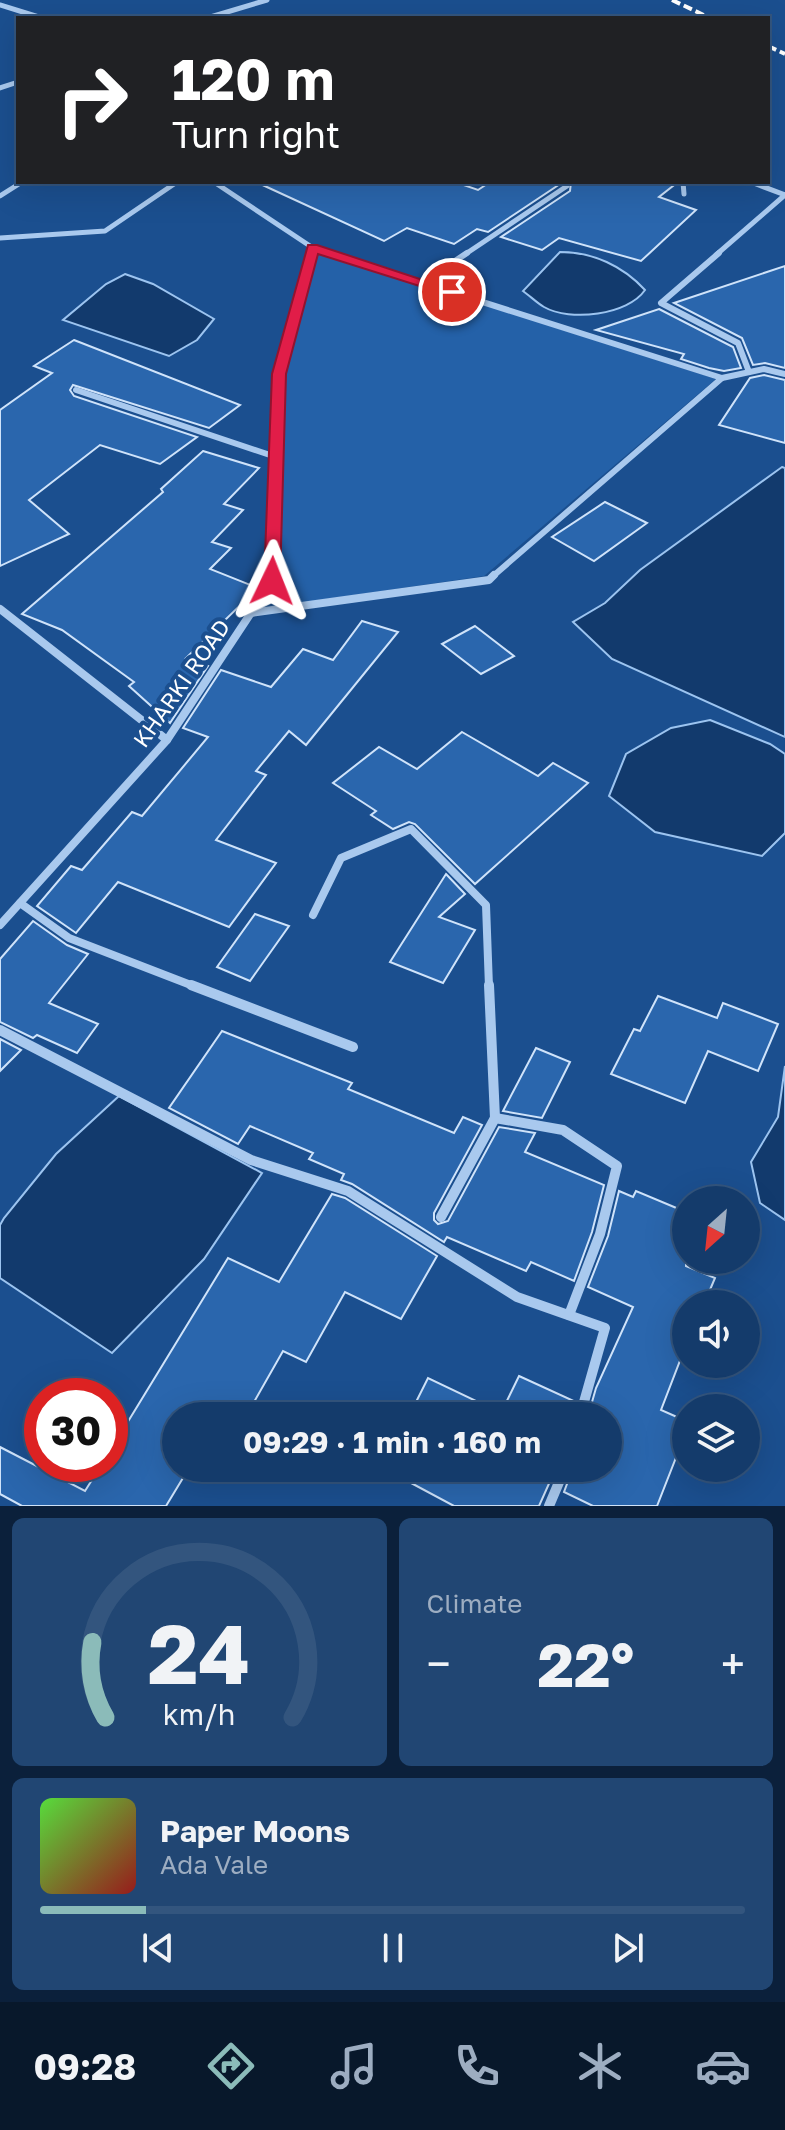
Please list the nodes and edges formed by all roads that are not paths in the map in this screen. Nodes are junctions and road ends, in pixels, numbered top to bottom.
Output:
1 (267, 0) edge
2 (0, 5) edge
3 (36, 16) edge
4 (214, 16) edge
5 (19, 184) edge
6 (174, 184) edge
7 (217, 184) edge
8 (683, 184) edge
9 (756, 184) edge
10 (567, 186) dead end
11 (684, 194) dead end
12 (785, 195) edge
13 (0, 196) edge
14 (0, 238) edge
15 (313, 248) junction
16 (422, 283) junction
17 (749, 372) junction
18 (785, 374) edge
19 (722, 378) junction
20 (76, 390) dead end
21 (276, 457) junction
22 (0, 609) edge
23 (251, 613) junction
24 (167, 740) junction
25 (20, 903) junction
26 (313, 915) dead end
27 (0, 925) edge
28 (0, 1030) edge
29 (353, 1047) dead end
30 (495, 1118) junction
31 (441, 1217) dead end
32 (569, 1315) junction
33 (584, 1402) edge
34 (559, 1482) edge
35 (549, 1506) edge

1 - 4 street
2 - 3 street
5 - 13 street
6 - 14 street
7 - 15 street
8 - 11 street
9 - 12 street
10 - 16 street
12 - 17 street
15 - 16 street
15 - 21 street, KHARKI ROAD
16 - 19 street
17 - 18 street
17 - 19 street
19 - 23 street
20 - 21 street
21 - 23 street, KHARKI ROAD
22 - 24 street
23 - 24 street, KHARKI ROAD
24 - 25 street, KHARKI ROAD
25 - 27 street, KHARKI ROAD
25 - 29 street
26 - 30 street
28 - 32 street
30 - 31 street
30 - 32 street
32 - 33 street
34 - 35 street

